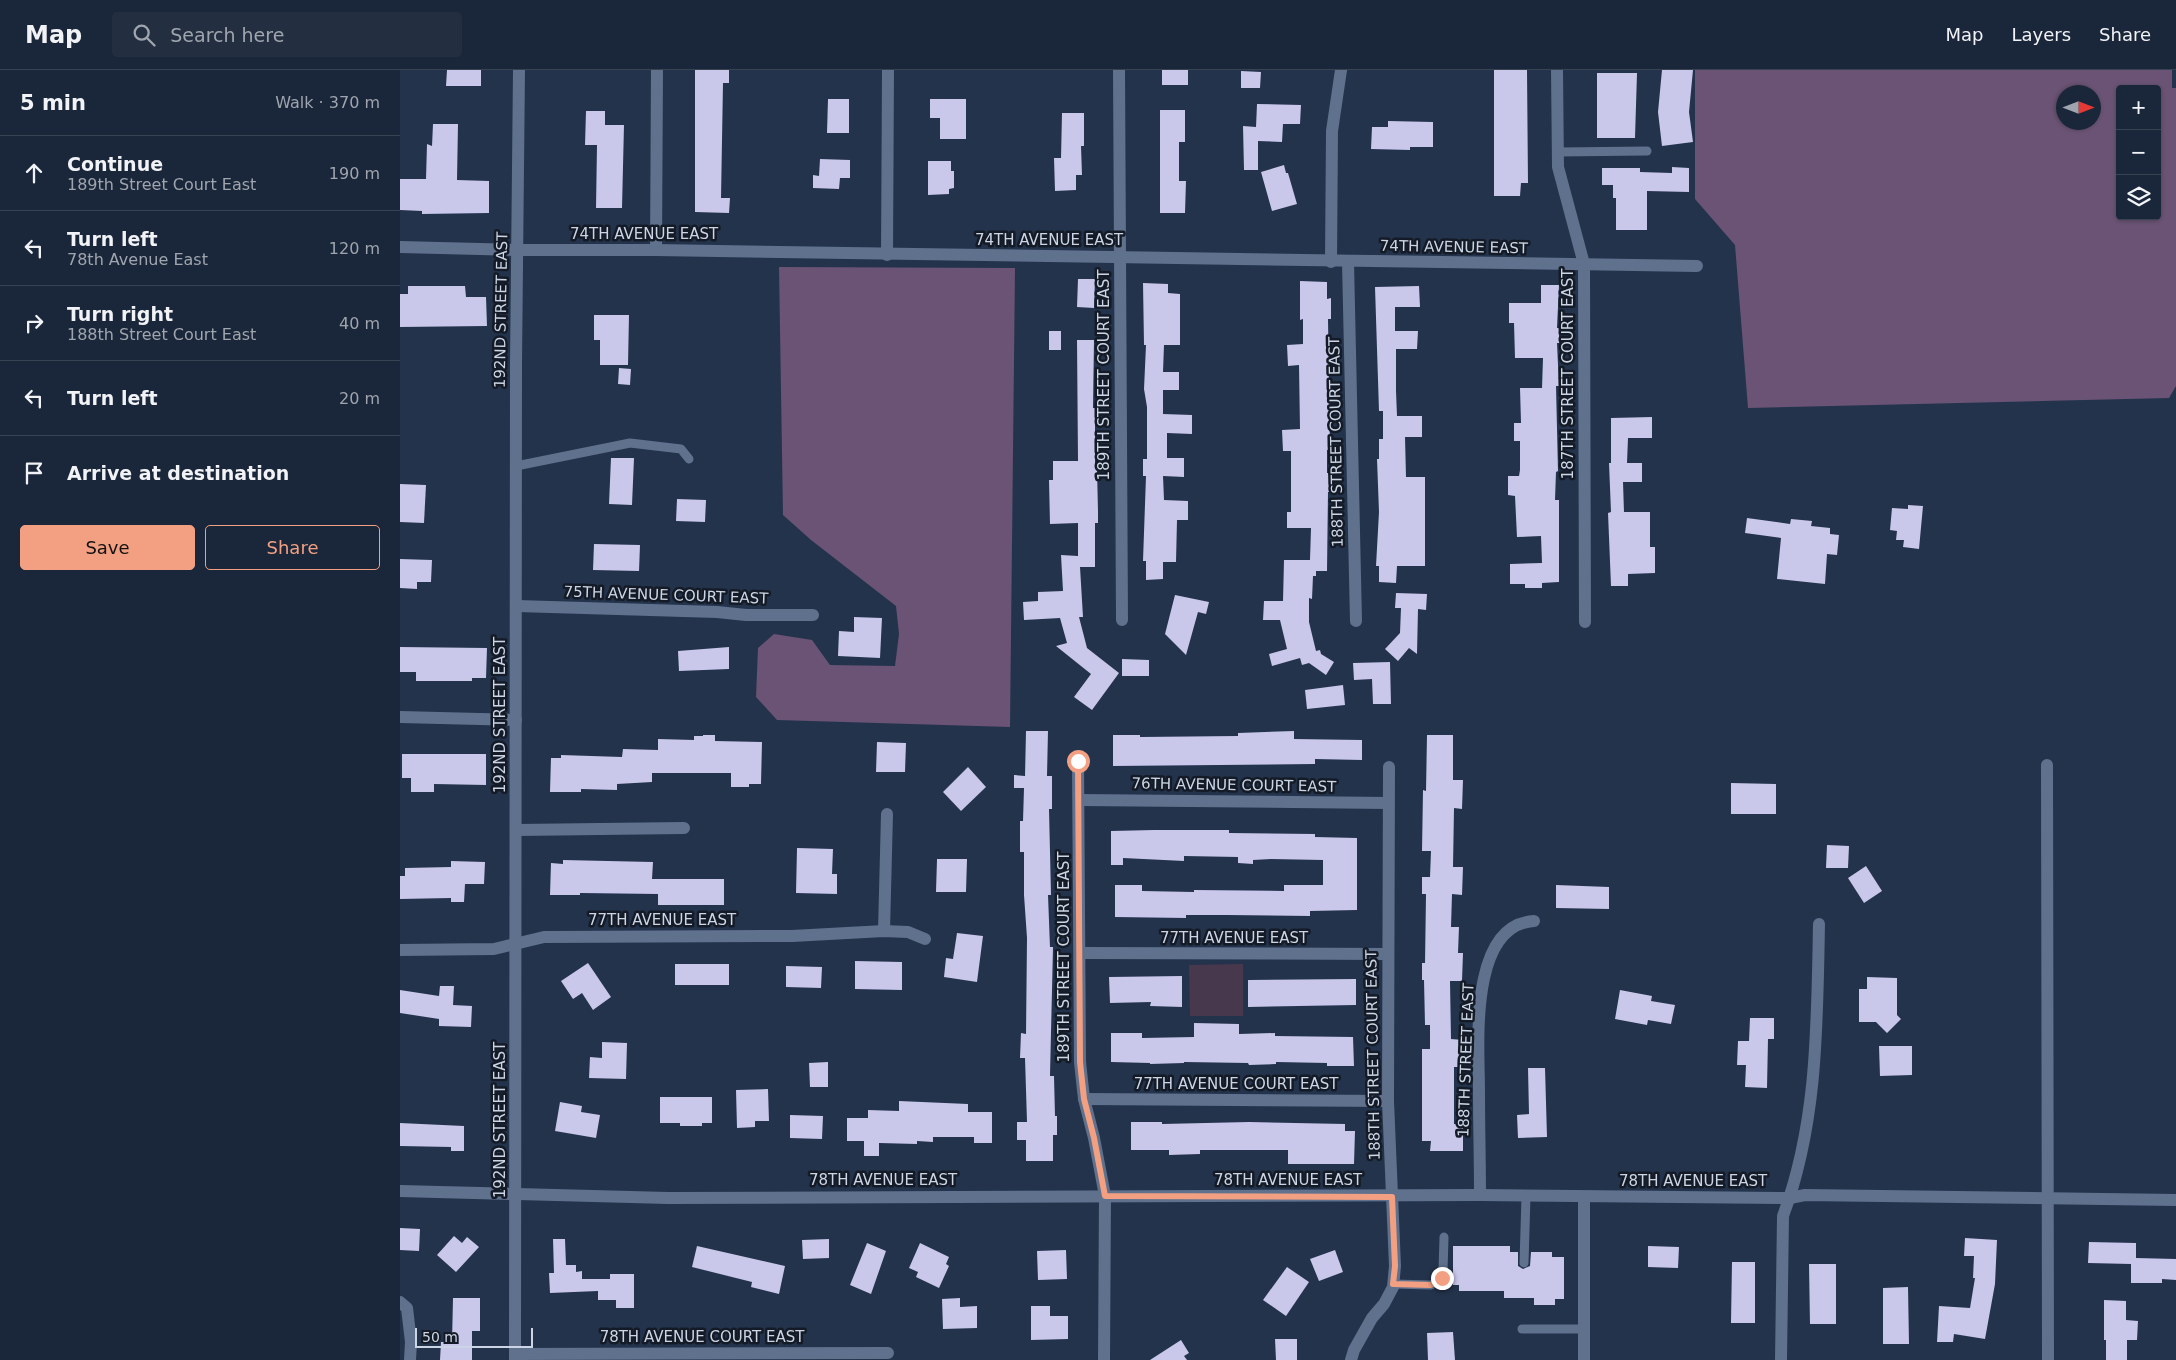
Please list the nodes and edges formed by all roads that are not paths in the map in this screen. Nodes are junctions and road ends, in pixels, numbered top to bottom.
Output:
1 (518, 70) edge
2 (657, 70) edge
3 (888, 70) edge
4 (1119, 70) edge
5 (1341, 70) edge
6 (1557, 70) edge
7 (1647, 151) dead end
8 (1558, 152) junction
9 (400, 247) edge
10 (518, 250) junction
11 (656, 250) junction
12 (887, 255) junction
13 (1119, 256) junction
14 (1331, 262) junction
15 (1348, 262) junction
16 (1584, 264) junction
17 (1697, 266) dead end
18 (690, 459) dead end
19 (516, 466) junction
20 (517, 606) junction
21 (813, 615) dead end
22 (1122, 620) dead end
23 (1356, 621) dead end
24 (1585, 622) dead end
25 (400, 717) edge
26 (516, 720) junction
27 (1078, 761) dead end
28 (2047, 765) dead end
29 (1389, 768) dead end
30 (1079, 800) junction
31 (1388, 803) junction
32 (887, 814) dead end
33 (684, 828) dead end
34 (517, 830) junction
35 (1534, 921) dead end
36 (1819, 924) dead end
37 (884, 931) junction
38 (925, 939) dead end
39 (516, 945) junction
40 (400, 950) edge
41 (1080, 953) junction
42 (1388, 954) junction
43 (1084, 1099) junction
44 (1388, 1101) junction
45 (400, 1191) edge
46 (516, 1195) junction
47 (1480, 1195) junction
48 (1105, 1196) junction
49 (1526, 1196) junction
50 (1392, 1197) junction
51 (1584, 1197) junction
52 (1790, 1198) junction
53 (2048, 1199) junction
54 (2176, 1200) edge
55 (1444, 1237) dead end
56 (1524, 1263) dead end
57 (1393, 1284) junction
58 (404, 1305) edge
59 (1584, 1328) junction
60 (1522, 1329) dead end
61 (888, 1353) dead end
62 (515, 1357) edge
63 (410, 1360) edge
64 (1104, 1360) edge
65 (1351, 1360) edge
66 (1584, 1360) edge
67 (1781, 1360) edge
68 (2048, 1360) edge

1 - 10 street, 192ND STREET EAST
2 - 11 street
3 - 12 street
4 - 13 street, 189TH STREET COURT EAST
5 - 14 street
6 - 8 street, 187TH STREET COURT EAST
7 - 8 lane
8 - 16 street, 187TH STREET COURT EAST
9 - 10 street, 74TH AVENUE EAST
10 - 11 street, 74TH AVENUE EAST
10 - 19 street, 192ND STREET EAST
11 - 12 street, 74TH AVENUE EAST
12 - 13 street, 74TH AVENUE EAST
13 - 14 street, 74TH AVENUE EAST
13 - 22 street, 189TH STREET COURT EAST
14 - 15 street, 74TH AVENUE EAST
15 - 16 street, 74TH AVENUE EAST
15 - 23 street, 188TH STREET COURT EAST
16 - 17 street, 74TH AVENUE EAST
16 - 24 street, 187TH STREET COURT EAST
18 - 19 lane
19 - 20 street, 192ND STREET EAST
20 - 21 street, 75TH AVENUE COURT EAST
20 - 26 street, 192ND STREET EAST
25 - 26 street
26 - 34 street, 192ND STREET EAST
27 - 30 street, 189TH STREET COURT EAST
28 - 53 street
29 - 31 street, 188TH STREET COURT EAST
30 - 31 street, 76TH AVENUE COURT EAST
30 - 41 street, 189TH STREET COURT EAST
31 - 42 street, 188TH STREET COURT EAST
32 - 37 street
33 - 34 street
34 - 39 street, 192ND STREET EAST
35 - 47 street, 188TH STREET EAST
36 - 52 street
37 - 38 street, 77TH AVENUE EAST
37 - 39 street, 77TH AVENUE EAST
39 - 40 street, 77TH AVENUE EAST
39 - 46 street, 192ND STREET EAST
41 - 42 street, 77TH AVENUE EAST
41 - 43 street, 189TH STREET COURT EAST
42 - 44 street, 188TH STREET COURT EAST
43 - 44 street, 77TH AVENUE COURT EAST
43 - 48 street, 189TH STREET COURT EAST
44 - 50 street, 188TH STREET COURT EAST
45 - 46 street, 78TH AVENUE EAST
46 - 48 street, 78TH AVENUE EAST
46 - 62 street, 192ND STREET EAST
47 - 49 street, 78TH AVENUE EAST
47 - 50 street, 78TH AVENUE EAST
48 - 50 street, 78TH AVENUE EAST
48 - 64 street, 189TH STREET COURT EAST
49 - 51 street, 78TH AVENUE EAST
49 - 56 lane
50 - 57 street, 188TH STREET COURT EAST
51 - 52 street, 78TH AVENUE EAST
51 - 59 street
52 - 53 street, 78TH AVENUE EAST
52 - 67 street
53 - 54 street, 78TH AVENUE EAST
53 - 68 street
55 - 57 lane
57 - 65 street, 188TH STREET COURT EAST
58 - 63 street
59 - 60 lane
59 - 66 street
61 - 62 street, 78TH AVENUE COURT EAST

